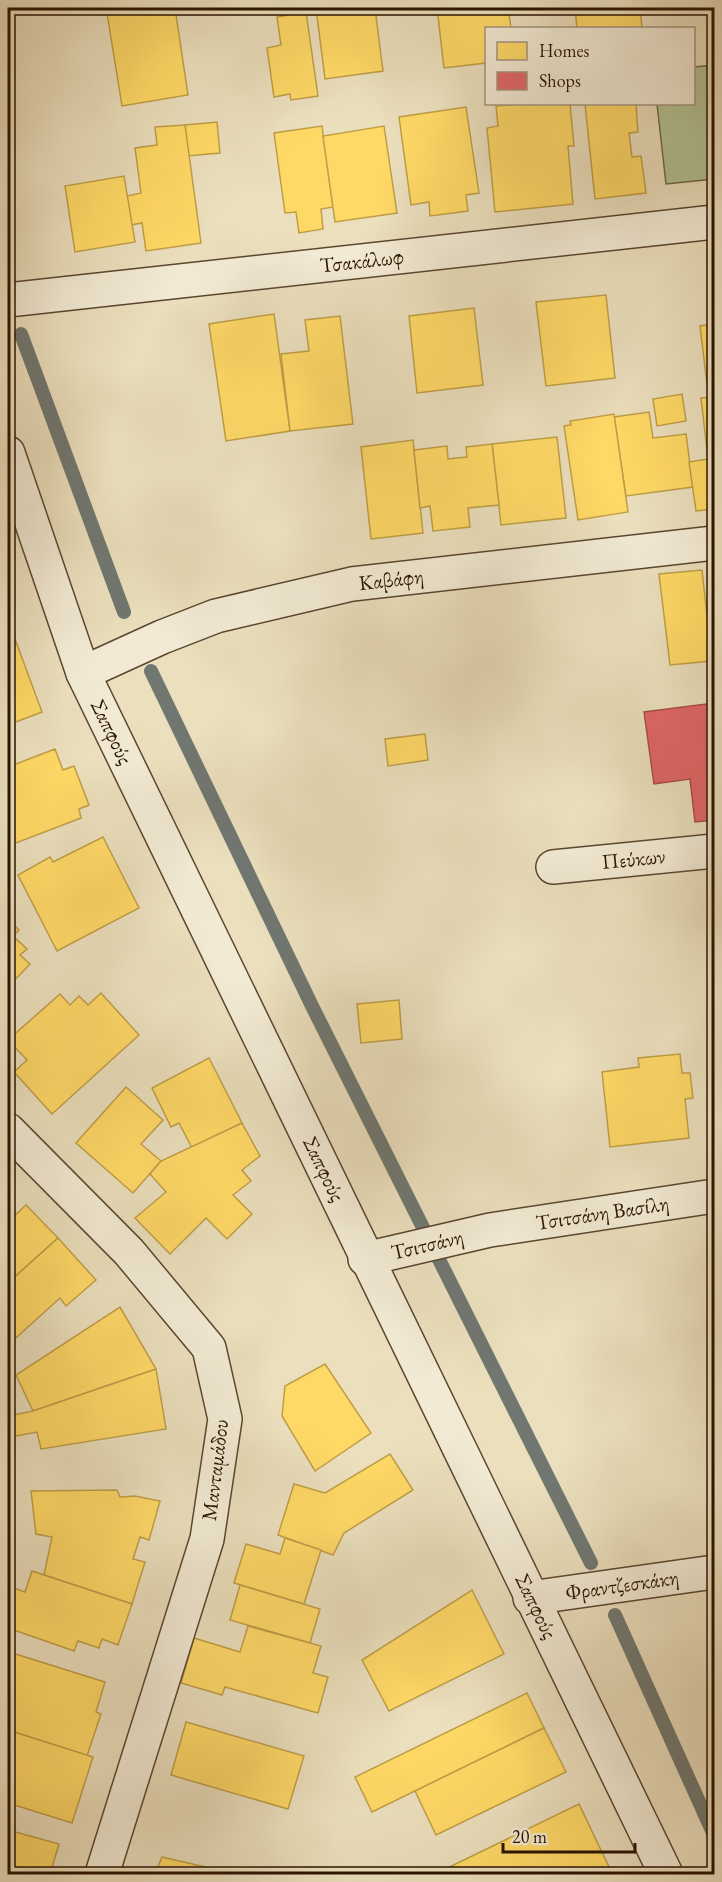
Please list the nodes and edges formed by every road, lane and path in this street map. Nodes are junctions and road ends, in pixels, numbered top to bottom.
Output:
1 (714, 222) edge
2 (8, 300) edge
3 (8, 453) edge
4 (714, 543) edge
5 (83, 673) junction
6 (714, 851) edge
7 (553, 867) dead end
8 (8, 1130) edge
9 (714, 1196) edge
10 (490, 1230) joint
11 (365, 1258) junction
12 (714, 1572) edge
13 (530, 1598) junction
14 (102, 1875) edge
15 (666, 1875) edge

1 - 2 street, Τσακάλωφ
3 - 5 street, Σαπφούς
4 - 5 street, Καβάφη
5 - 11 street, Σαπφούς
6 - 7 street, Πεύκων
8 - 14 street, Μανταμάδου
9 - 10 street, Τσιτσάνη Βασίλη
10 - 11 street, Τσιτσάνη
11 - 13 street, Σαπφούς
12 - 13 street, Φραντζεσκάκη
13 - 15 street, Σαπφούς

